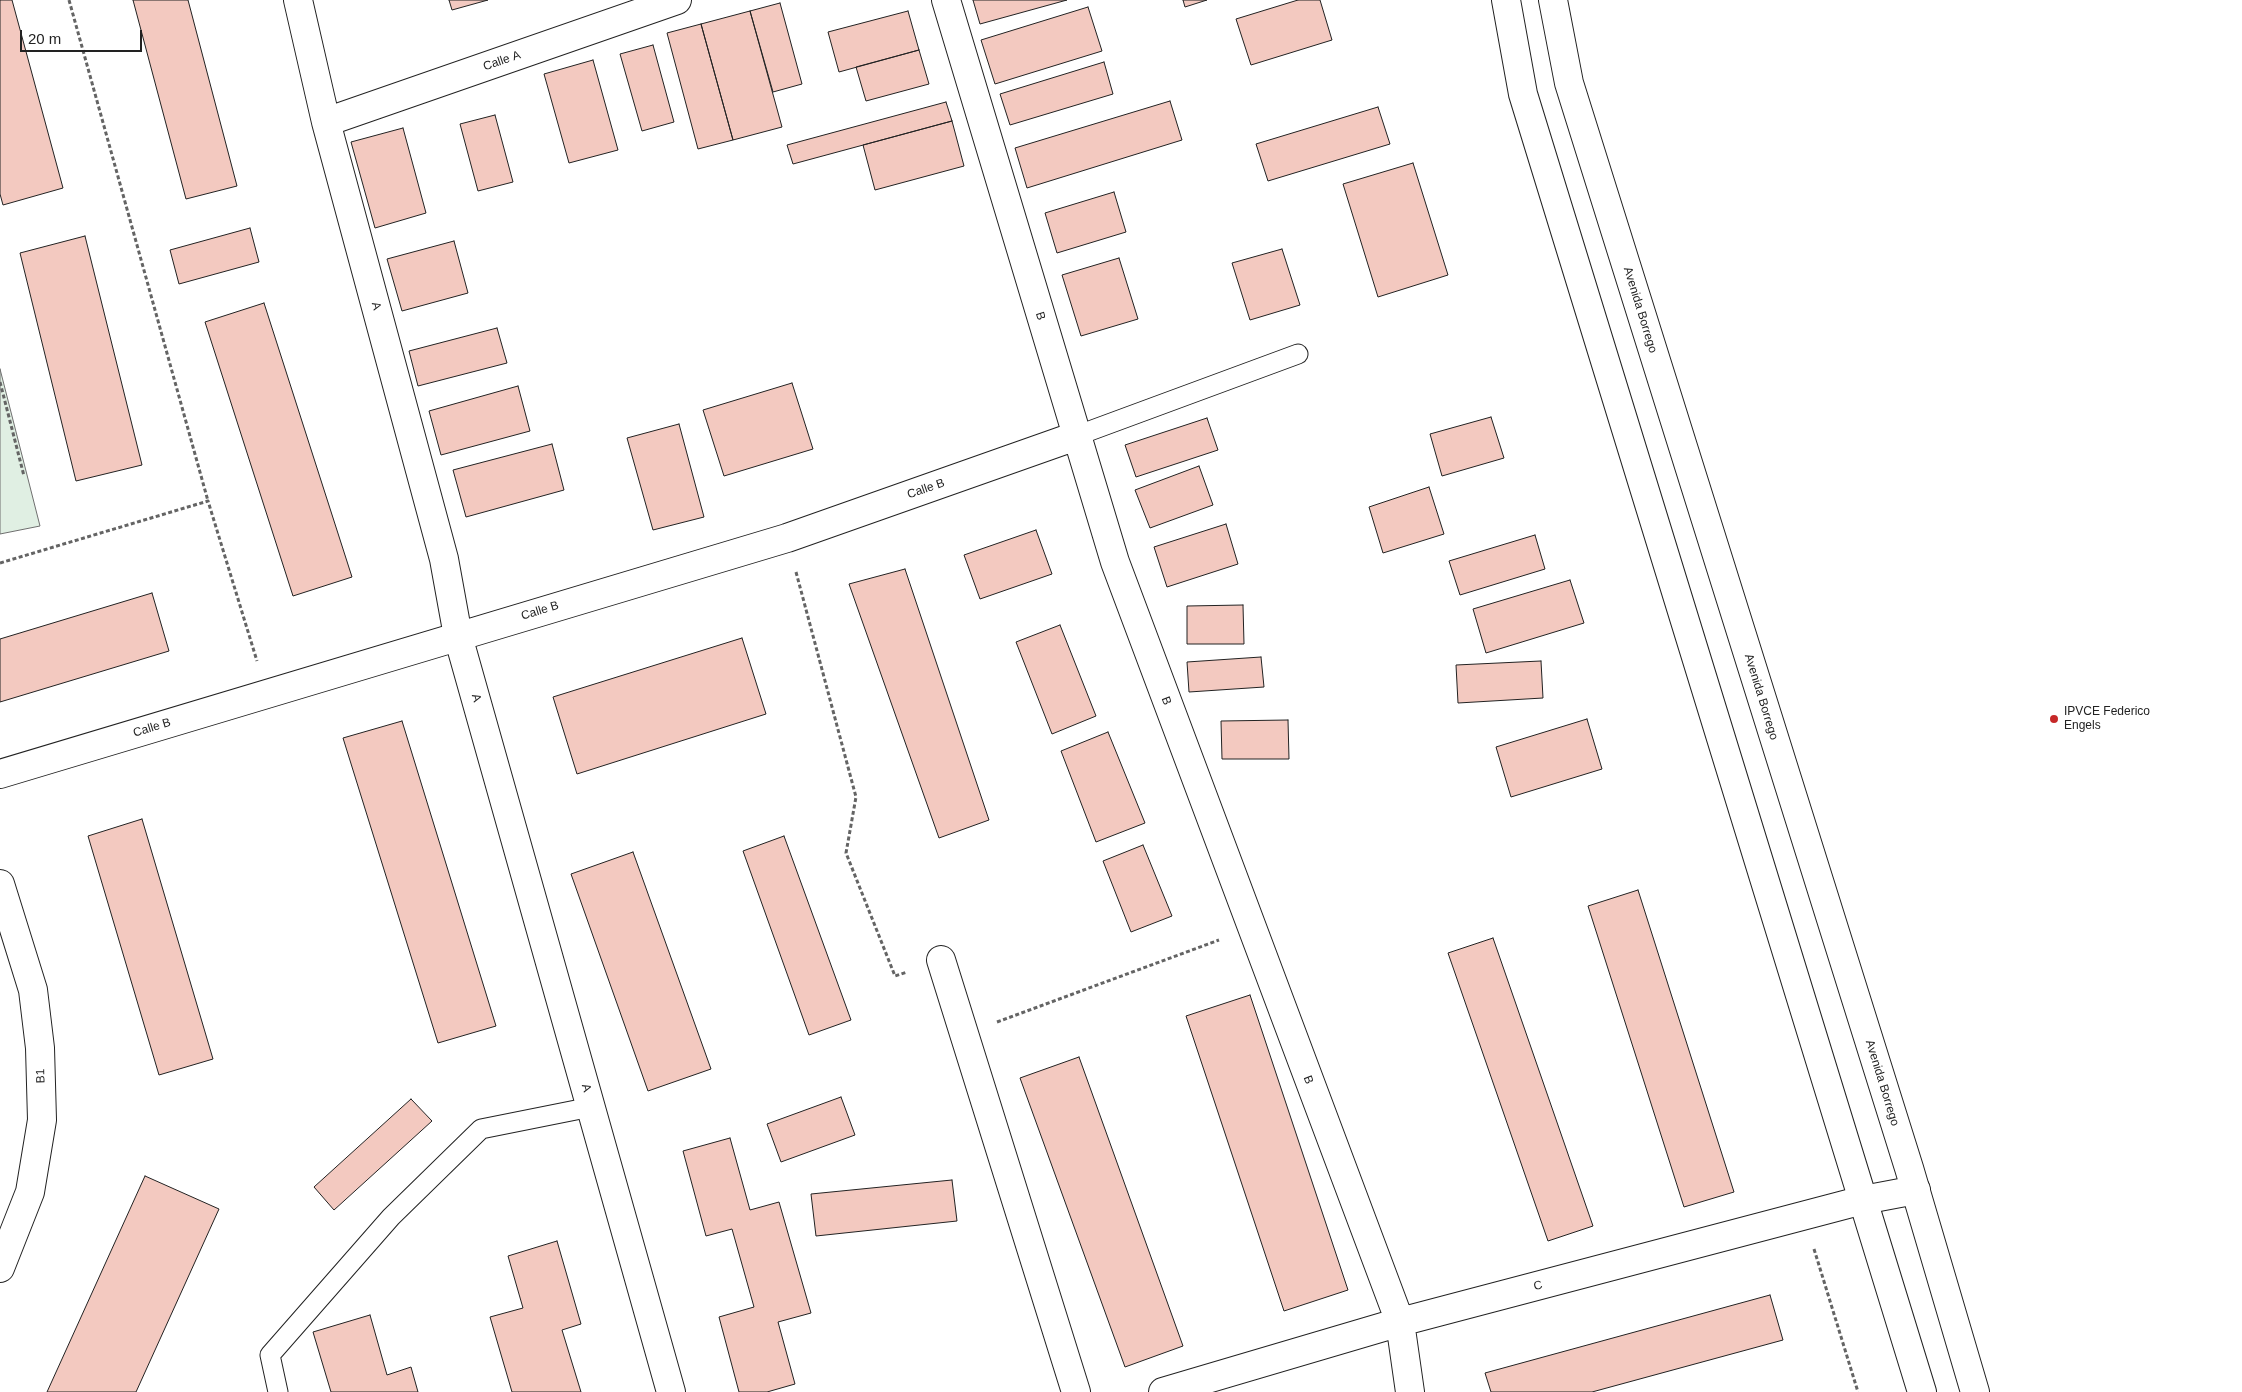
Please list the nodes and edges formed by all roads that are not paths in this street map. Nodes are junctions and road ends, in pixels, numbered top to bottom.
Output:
1 (298, 0) edge
2 (677, 0) edge
3 (946, 0) edge
4 (1506, 0) edge
5 (1553, 0) edge
6 (326, 122) junction
7 (1298, 354) dead end
8 (1076, 436) junction
9 (458, 636) junction
10 (0, 774) edge
11 (0, 884) edge
12 (940, 960) road end
13 (591, 1107) junction
14 (1916, 1190) junction
15 (1863, 1200) junction
16 (0, 1268) edge
17 (1400, 1322) junction
18 (278, 1392) edge
19 (671, 1392) edge
20 (1076, 1392) edge
21 (1163, 1392) edge
22 (1410, 1392) edge
23 (1922, 1392) edge
24 (1975, 1392) edge

1 - 6 street, A
2 - 6 street, Calle A
3 - 8 street, B
4 - 15 street
5 - 14 street, Avenida Borrego
6 - 9 street, A
7 - 8 lane
8 - 9 street, Calle B
8 - 17 street, B
9 - 10 street, Calle B
9 - 13 street, A
11 - 16 street, B1
12 - 20 street
13 - 18 lane
13 - 19 street, A
14 - 15 street, C
14 - 24 street, Avenida Borrego
15 - 17 street, C
15 - 23 street
17 - 21 street, C
17 - 22 street, B

